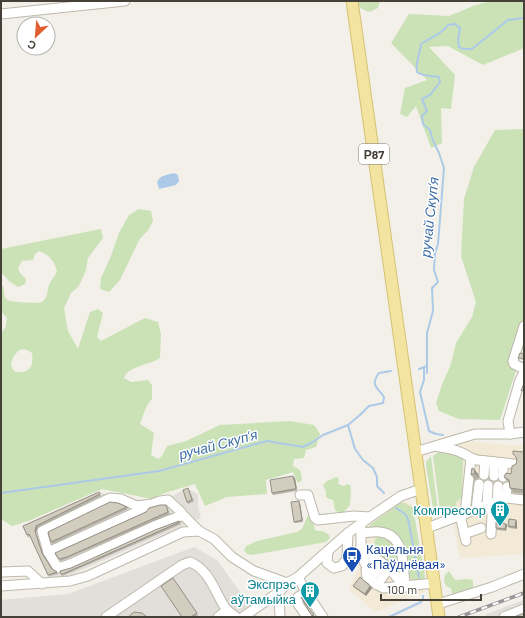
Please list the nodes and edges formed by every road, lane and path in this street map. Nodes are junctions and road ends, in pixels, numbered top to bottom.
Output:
1 (125, 1) edge
2 (352, 1) edge
3 (1, 14) edge
4 (524, 326) edge
5 (524, 369) edge
6 (523, 377) edge
7 (524, 432) edge
8 (510, 434) junction
9 (436, 447) junction
10 (415, 452) junction
11 (492, 461) junction
12 (491, 480) junction
13 (421, 489) junction
14 (300, 495) dead end
15 (524, 500) edge
16 (152, 504) junction
17 (484, 506) junction
18 (183, 515) junction
19 (370, 517) junction
20 (427, 528) junction
21 (481, 528) dead end
22 (361, 529) junction
23 (199, 531) junction
24 (348, 533) junction
25 (491, 534) dead end
26 (361, 548) junction
27 (328, 551) junction
28 (48, 552) junction
29 (382, 563) junction
30 (365, 564) dead end
31 (1, 572) edge
32 (524, 574) edge
33 (298, 577) junction
34 (372, 581) junction
35 (435, 583) junction
36 (42, 584) junction
37 (287, 584) junction
38 (1, 586) edge
39 (405, 587) junction
40 (279, 592) junction
41 (306, 592) junction
42 (438, 604) junction
43 (227, 610) junction
44 (524, 610) edge
45 (106, 617) edge
46 (218, 617) edge
47 (236, 617) edge
48 (244, 617) edge
49 (280, 617) edge
50 (307, 617) edge
51 (324, 617) edge
52 (439, 617) edge
53 (504, 617) edge

1 - 3 street
2 - 10 main road, Р87
4 - 5 street
6 - 8 street
7 - 8 street
8 - 9 street
9 - 10 street
9 - 11 street
10 - 13 main road, Р87
11 - 12 street
11 - 12 street
11 - 12 street
11 - 17 street
12 - 17 street
12 - 17 street
13 - 19 street
13 - 20 main road, Р87
14 - 19 street
15 - 17 street
16 - 18 street
16 - 28 street
16 - 28 street
17 - 20 street
17 - 21 street
17 - 25 street
18 - 23 street
18 - 28 street
19 - 22 street
20 - 35 main road, Р87
22 - 24 street
22 - 26 street
22 - 39 street
23 - 36 street
23 - 37 street
24 - 27 street
24 - 27 street
26 - 29 street
26 - 30 street
27 - 33 street
29 - 34 street
29 - 34 street
29 - 39 street
31 - 36 street
32 - 42 street
33 - 37 street
33 - 41 street
34 - 39 street
35 - 39 street
35 - 42 main road, Р87
36 - 38 street
37 - 40 street
40 - 48 street
40 - 49 street
41 - 50 street
41 - 51 street
42 - 52 main road, Р87
43 - 45 street
43 - 46 street
43 - 47 street
44 - 53 street

